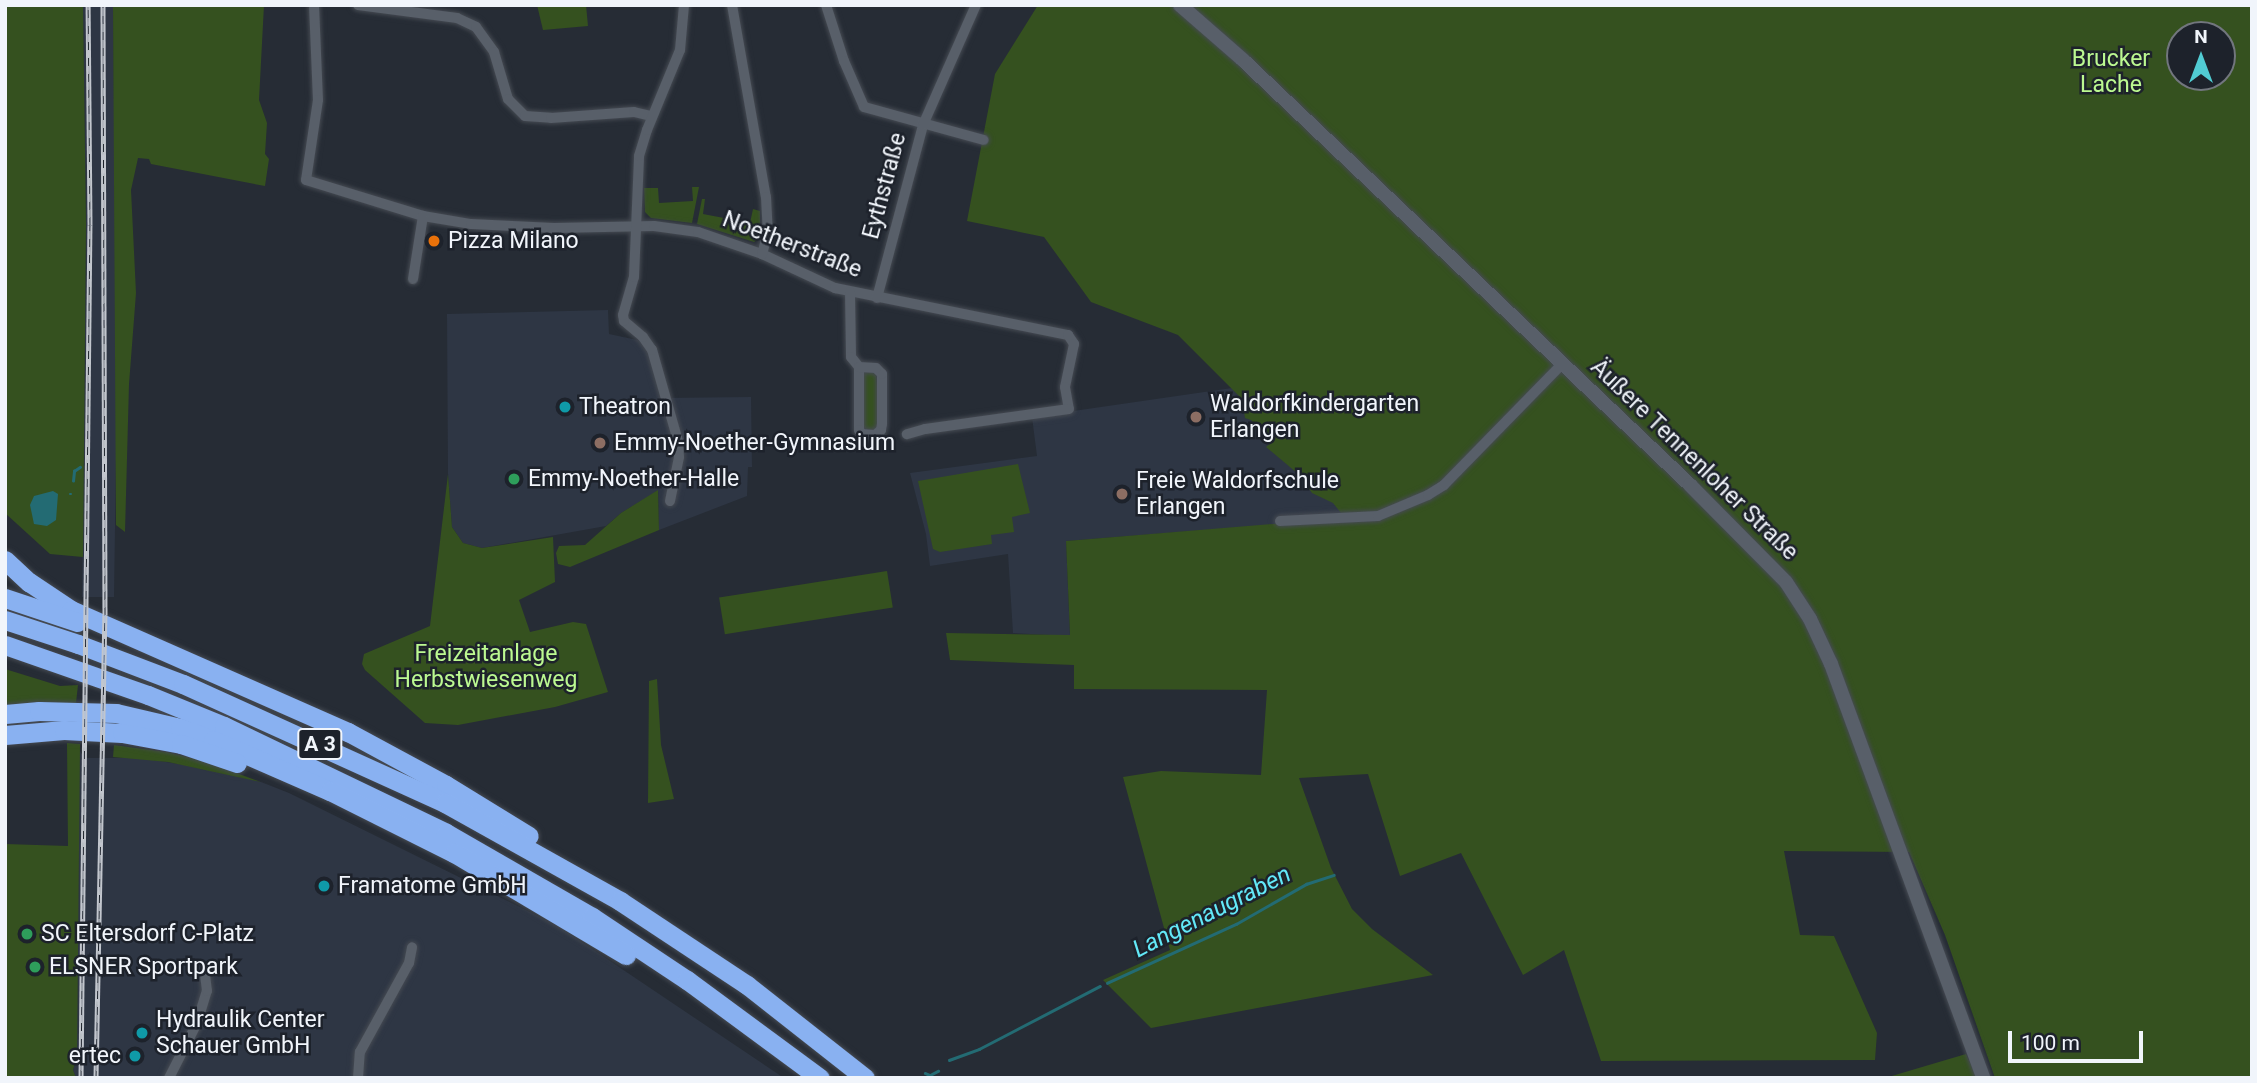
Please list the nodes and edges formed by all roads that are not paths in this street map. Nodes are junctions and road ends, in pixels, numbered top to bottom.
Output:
1 (314, 5) edge
2 (358, 5) edge
3 (684, 5) edge
4 (732, 5) edge
5 (825, 5) edge
6 (976, 5) edge
7 (1180, 5) edge
8 (652, 116) junction
9 (923, 125) junction
10 (984, 140) dead end
11 (423, 216) junction
12 (636, 226) junction
13 (762, 254) junction
14 (412, 279) dead end
15 (850, 292) junction
16 (877, 298) junction
17 (1562, 364) junction
18 (859, 367) junction
19 (907, 434) dead end
20 (670, 500) dead end
21 (1280, 521) dead end
22 (5, 560) edge
23 (5, 598) edge
24 (5, 620) edge
25 (5, 645) edge
26 (161, 650) junction
27 (5, 714) edge
28 (5, 735) edge
29 (512, 887) junction
30 (620, 901) junction
31 (412, 947) dead end
32 (205, 974) dead end
33 (819, 1077) edge
34 (169, 1078) edge
35 (358, 1078) edge
36 (865, 1078) edge
37 (1983, 1078) edge

1 - 11 street, Noetherstraße
2 - 8 street
3 - 8 street
4 - 13 street
5 - 9 street
6 - 9 street, Eythstraße
7 - 17 street, Äußere Tennenloher Straße
8 - 12 street
9 - 10 street, Eythstraße
9 - 16 street, Eythstraße
11 - 12 street, Noetherstraße
11 - 14 street
12 - 13 street, Noetherstraße
12 - 20 street
13 - 15 street, Noetherstraße
15 - 16 street, Noetherstraße
15 - 18 street
16 - 19 street, Noetherstraße
17 - 21 street
17 - 37 street, Äußere Tennenloher Straße
18 - 18 street
22 - 26 highway
23 - 26 highway
24 - 30 highway, A 3
25 - 33 highway, A 3
26 - 30 highway
27 - 29 highway
28 - 29 highway
29 - 33 highway
30 - 36 highway, A 3
31 - 35 street
32 - 34 street

